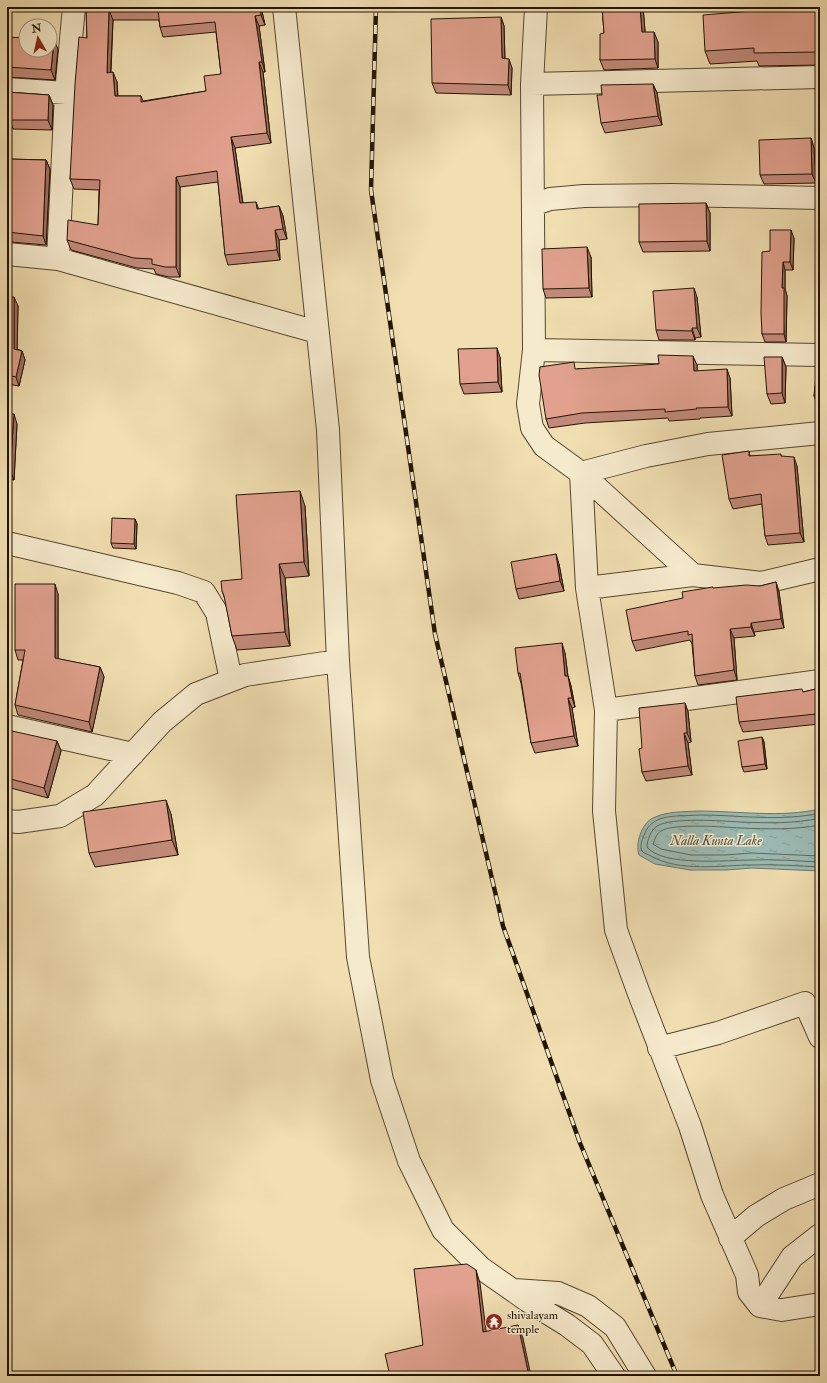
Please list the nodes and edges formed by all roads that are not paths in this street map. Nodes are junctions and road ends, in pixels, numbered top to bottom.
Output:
1 (74, 7) edge
2 (284, 7) edge
3 (536, 7) edge
4 (820, 77) edge
5 (532, 84) junction
6 (7, 89) edge
7 (66, 93) junction
8 (820, 198) edge
9 (533, 205) junction
10 (7, 254) edge
11 (58, 259) junction
12 (317, 332) junction
13 (534, 350) junction
14 (820, 355) edge
15 (820, 433) edge
16 (582, 473) junction
17 (7, 543) edge
18 (820, 569) edge
19 (693, 574) junction
20 (587, 588) junction
21 (338, 661) junction
22 (232, 680) junction
23 (820, 681) edge
24 (606, 710) junction
25 (7, 726) edge
26 (133, 754) junction
27 (7, 821) edge
28 (820, 1037) edge
29 (659, 1048) junction
30 (820, 1184) edge
31 (820, 1235) edge
32 (730, 1238) junction
33 (513, 1290) junction
34 (820, 1304) edge
35 (760, 1306) junction
36 (614, 1376) edge
37 (646, 1376) edge

1 - 7 street
2 - 12 street
3 - 5 street
4 - 5 street
5 - 9 street
6 - 7 street
7 - 11 street
8 - 9 street
9 - 13 street
10 - 11 street
11 - 12 street
12 - 21 street
13 - 14 street
13 - 16 street
15 - 16 street
16 - 19 street
16 - 20 street
17 - 22 street
18 - 19 street
19 - 20 street
20 - 24 street
21 - 22 street
21 - 33 street
22 - 26 street
23 - 24 street
24 - 29 street
25 - 26 street
26 - 27 street
28 - 29 street
29 - 32 street
30 - 32 street
31 - 35 street
32 - 35 street
33 - 36 street
33 - 37 street
34 - 35 street

